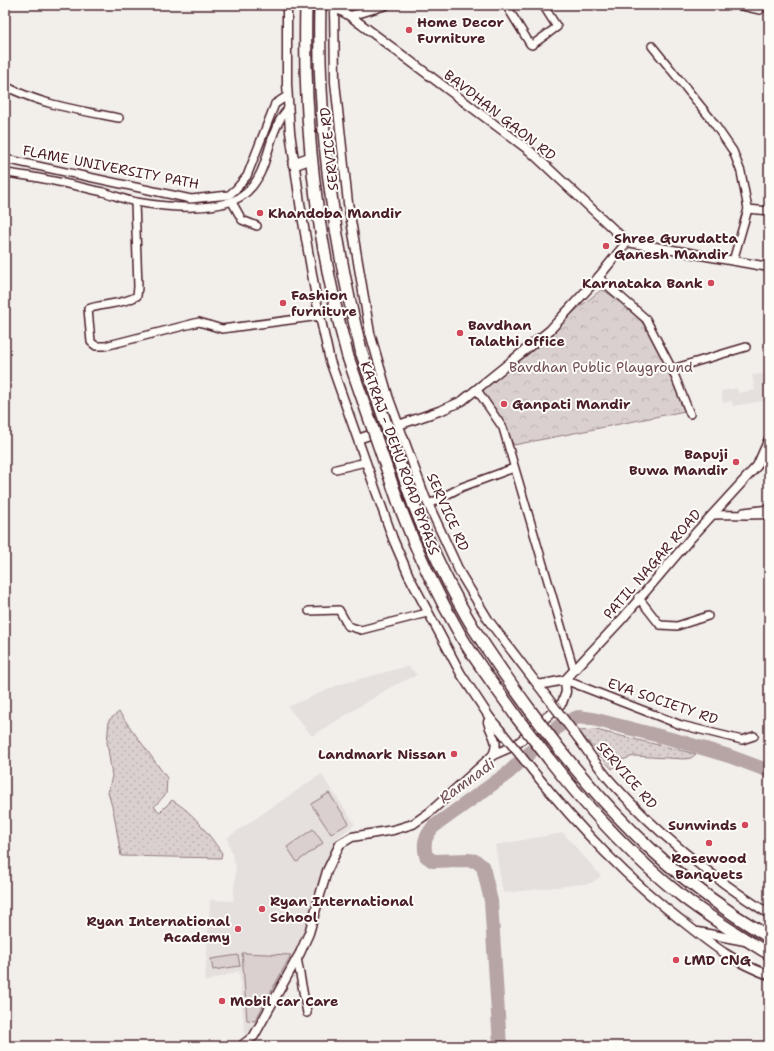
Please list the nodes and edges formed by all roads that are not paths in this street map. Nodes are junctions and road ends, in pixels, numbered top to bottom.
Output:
1 (288, 5) edge
2 (306, 5) edge
3 (320, 5) edge
4 (386, 5) edge
5 (506, 5) edge
6 (543, 5) edge
7 (738, 5) edge
8 (333, 6) edge
9 (760, 10) dead end
10 (350, 16) junction
11 (652, 46) dead end
12 (5, 86) edge
13 (287, 96) junction
14 (275, 104) junction
15 (288, 109) junction
16 (280, 117) junction
17 (118, 118) dead end
18 (311, 158) junction
19 (5, 159) edge
20 (294, 164) junction
21 (5, 173) edge
22 (135, 202) junction
23 (232, 202) junction
24 (748, 210) junction
25 (769, 211) edge
26 (257, 226) dead end
27 (627, 242) junction
28 (733, 260) junction
29 (769, 267) edge
30 (598, 277) junction
31 (320, 316) junction
32 (746, 347) dead end
33 (672, 369) junction
34 (477, 390) junction
35 (690, 414) dead end
36 (397, 425) junction
37 (358, 439) junction
38 (769, 439) edge
39 (366, 462) junction
40 (514, 468) junction
41 (336, 469) dead end
42 (429, 504) junction
43 (769, 509) edge
44 (740, 514) junction
45 (769, 514) edge
46 (712, 515) junction
47 (638, 597) junction
48 (309, 611) dead end
49 (427, 613) junction
50 (708, 616) dead end
51 (574, 670) junction
52 (565, 680) junction
53 (538, 684) junction
54 (490, 718) junction
55 (754, 736) dead end
56 (493, 754) junction
57 (769, 914) edge
58 (695, 931) junction
59 (769, 936) edge
60 (749, 942) junction
61 (769, 954) edge
62 (297, 958) junction
63 (769, 975) edge
64 (307, 1013) dead end
65 (240, 1046) edge

1 - 13 street
2 - 18 highway, KATRAJ - DEHU ROAD BYPASS
3 - 59 highway, KATRAJ - DEHU ROAD BYPASS, bridge
4 - 10 street
5 - 6 street
7 - 9 street
8 - 10 street, BAVDHAN GAON RD
8 - 36 street, SERVICE RD
10 - 27 street, BAVDHAN GAON RD
11 - 24 street
12 - 17 street
13 - 14 street
13 - 15 street
14 - 16 street
14 - 19 street, FLAME UNIVERSITY PATH
15 - 16 street
15 - 20 street
16 - 23 street
18 - 20 highway
18 - 60 highway, KATRAJ - DEHU ROAD BYPASS, bridge
20 - 31 street
21 - 22 street
22 - 23 street
22 - 31 street
23 - 26 street
24 - 25 street
24 - 28 street
27 - 28 street
27 - 30 street
28 - 29 street
30 - 33 street
30 - 34 street
31 - 37 street
32 - 33 street
33 - 35 street
34 - 36 street
34 - 40 street
36 - 37 street
36 - 42 street, SERVICE RD
37 - 39 street
38 - 46 street, PATIL NAGAR ROAD
39 - 41 street
39 - 49 street
40 - 42 street
40 - 51 street
42 - 53 street, SERVICE RD
43 - 44 street
44 - 45 street
44 - 46 street
46 - 47 street, PATIL NAGAR ROAD
47 - 50 street
47 - 51 street, PATIL NAGAR ROAD
48 - 49 street
49 - 54 street
51 - 52 street, PATIL NAGAR ROAD
52 - 53 street
52 - 55 street, EVA SOCIETY RD
52 - 56 street
53 - 57 street, SERVICE RD, bridge
54 - 56 street
54 - 58 street, bridge
56 - 62 street
58 - 60 street
58 - 63 street
60 - 61 highway, KATRAJ - DEHU ROAD BYPASS
62 - 64 street
62 - 65 street

